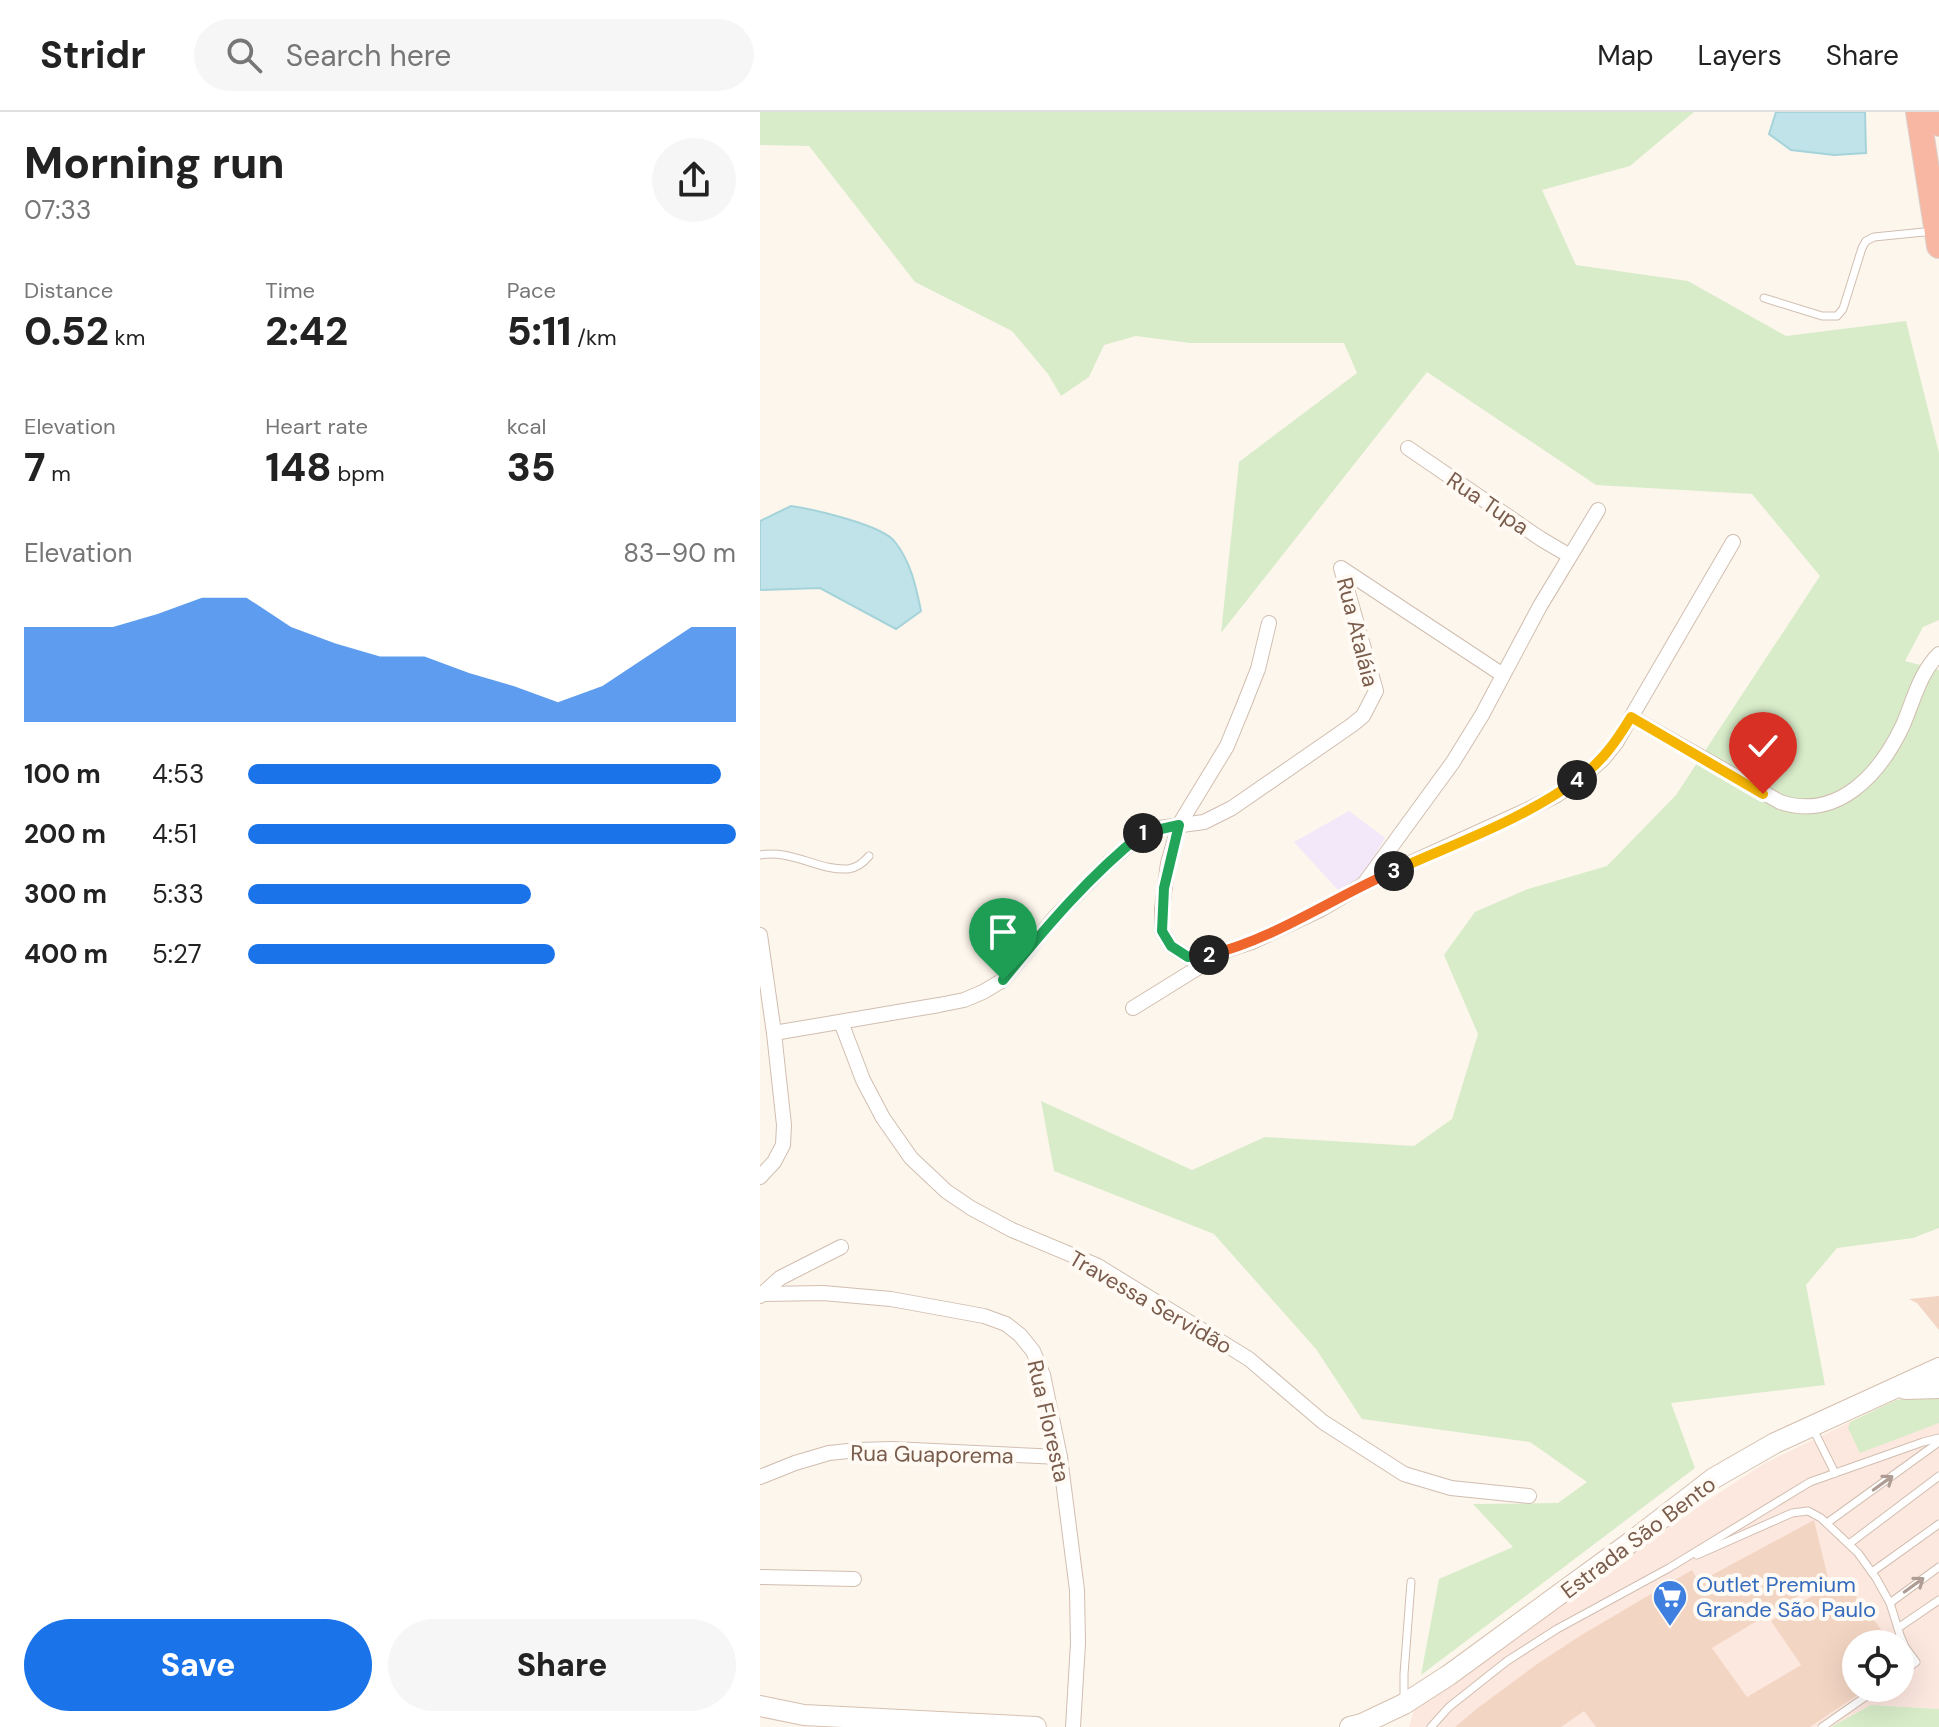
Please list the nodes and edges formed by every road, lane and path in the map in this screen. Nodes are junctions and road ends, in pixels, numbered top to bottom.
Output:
1 (1918, 112) edge
2 (1938, 112) edge
3 (1939, 124) edge
4 (1937, 238) edge
5 (1764, 298) dead end
6 (1408, 448) dead end
7 (1598, 510) dead end
8 (1733, 542) dead end
9 (1570, 556) junction
10 (1269, 623) dead end
11 (1939, 654) edge
12 (1503, 675) junction
13 (1631, 717) junction
14 (1179, 825) junction
15 (760, 855) edge
16 (869, 856) dead end
17 (1364, 884) junction
18 (760, 935) edge
19 (1227, 950) junction
20 (1133, 1008) dead end
21 (841, 1022) junction
22 (774, 1033) junction
23 (760, 1177) edge
24 (841, 1247) dead end
25 (762, 1295) edge
26 (1939, 1368) edge
27 (1939, 1388) edge
28 (1893, 1390) junction
29 (1812, 1427) junction
30 (1939, 1440) edge
31 (1060, 1457) junction
32 (1835, 1473) junction
33 (1939, 1476) edge
34 (760, 1477) edge
35 (1529, 1496) dead end
36 (1827, 1523) junction
37 (1939, 1524) edge
38 (1849, 1544) junction
39 (1939, 1567) edge
40 (1669, 1568) junction
41 (1872, 1572) junction
42 (760, 1577) edge
43 (854, 1579) dead end
44 (1411, 1582) dead end
45 (1939, 1600) edge
46 (1890, 1603) junction
47 (1898, 1628) joint
48 (1858, 1702) edge
49 (1404, 1704) junction
50 (760, 1706) edge
51 (1036, 1727) edge
52 (1073, 1727) edge
53 (1350, 1727) edge
54 (1431, 1727) edge
55 (1822, 1727) edge

1 - 4 highway
2 - 3 highway
4 - 5 lane
6 - 9 street, Rua Tupa
7 - 9 street
8 - 13 street
9 - 12 street
10 - 14 street
11 - 13 street
12 - 14 street, Rua Ataláia
12 - 17 street
13 - 17 street
14 - 19 street
14 - 21 street
15 - 16 lane
17 - 19 street
18 - 22 street
19 - 20 street
21 - 22 street
21 - 35 street, Travessa Servidão
22 - 23 street
24 - 25 street, Rua Floresta
25 - 31 street, Rua Floresta
26 - 28 street, Estrada São Bento
27 - 28 street
28 - 29 street, Estrada São Bento
29 - 32 lane
29 - 49 street, Estrada São Bento
30 - 32 lane
36 -> 30 lane
31 - 34 street, Rua Guaporema
31 - 52 street, Rua Floresta
32 - 40 lane
33 - 38 lane
36 - 38 lane
36 - 40 lane
37 - 41 lane
38 - 41 lane
46 -> 39 lane
40 - 54 lane
41 - 46 lane
42 - 43 street
44 - 49 lane
45 - 47 lane
46 - 47 lane
48 - 55 lane
49 - 53 street, Estrada São Bento
50 - 51 street

